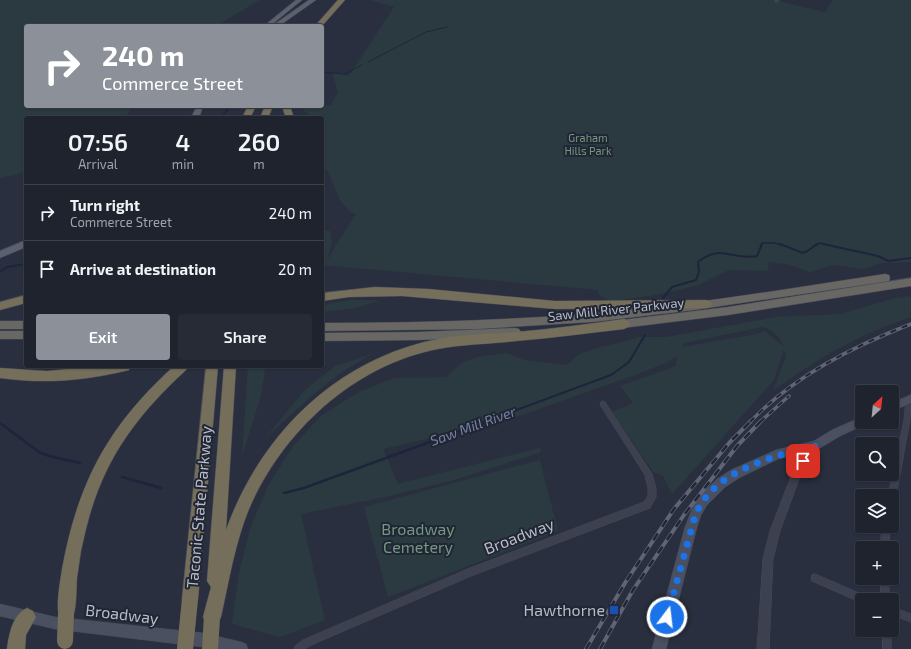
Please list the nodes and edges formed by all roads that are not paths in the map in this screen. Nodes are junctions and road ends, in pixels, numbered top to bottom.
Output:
1 (299, 0) edge
2 (313, 0) edge
3 (332, 0) edge
4 (342, 0) edge
5 (269, 24) edge
6 (278, 24) edge
7 (310, 24) dead end
8 (320, 24) edge
9 (24, 237) edge
10 (24, 244) edge
11 (0, 248) edge
12 (0, 255) edge
13 (911, 275) edge
14 (911, 282) edge
15 (324, 297) edge
16 (24, 300) edge
17 (706, 304) junction
18 (0, 306) edge
19 (624, 324) junction
20 (0, 325) edge
21 (24, 325) edge
22 (324, 327) edge
23 (0, 335) edge
24 (24, 335) edge
25 (324, 337) edge
26 (116, 368) edge
27 (180, 368) edge
28 (212, 368) edge
29 (230, 368) edge
30 (0, 373) edge
31 (910, 399) edge
32 (603, 404) dead end
33 (899, 404) edge
34 (909, 422) edge
35 (855, 424) edge
36 (816, 445) junction
37 (894, 489) edge
38 (815, 578) dead end
39 (855, 596) edge
40 (0, 610) edge
41 (899, 614) edge
42 (27, 617) junction
43 (212, 617) junction
44 (911, 618) edge
45 (887, 637) edge
46 (66, 645) edge
47 (16, 649) edge
48 (185, 649) edge
49 (210, 649) edge
50 (241, 649) edge
51 (298, 649) edge
52 (659, 649) edge
53 (763, 649) edge
54 (888, 649) edge

1 - 5 main road
2 - 6 main road
3 - 7 highway
4 - 8 highway
9 - 11 main road
10 - 12 main road
13 - 17 highway, Saw Mill River Parkway
14 - 19 highway, Saw Mill River Parkway
15 - 17 highway
16 - 18 highway
17 - 22 highway, Saw Mill River Parkway
19 - 25 highway, Saw Mill River Parkway
19 - 43 highway
20 - 21 highway
23 - 24 highway
26 - 30 highway
27 - 46 highway, bridge
28 - 48 highway, Taconic State Parkway, bridge
29 - 43 highway, Taconic State Parkway
31 - 33 main road
31 - 34 street
32 - 51 street, Broadway
34 - 37 street
35 - 36 main road
36 - 52 main road
36 - 53 street
38 - 39 street
40 - 42 main road, Broadway
41 - 44 street
42 - 47 highway
42 - 50 main road, Broadway
43 - 49 highway, Taconic State Parkway, bridge
45 - 54 street

